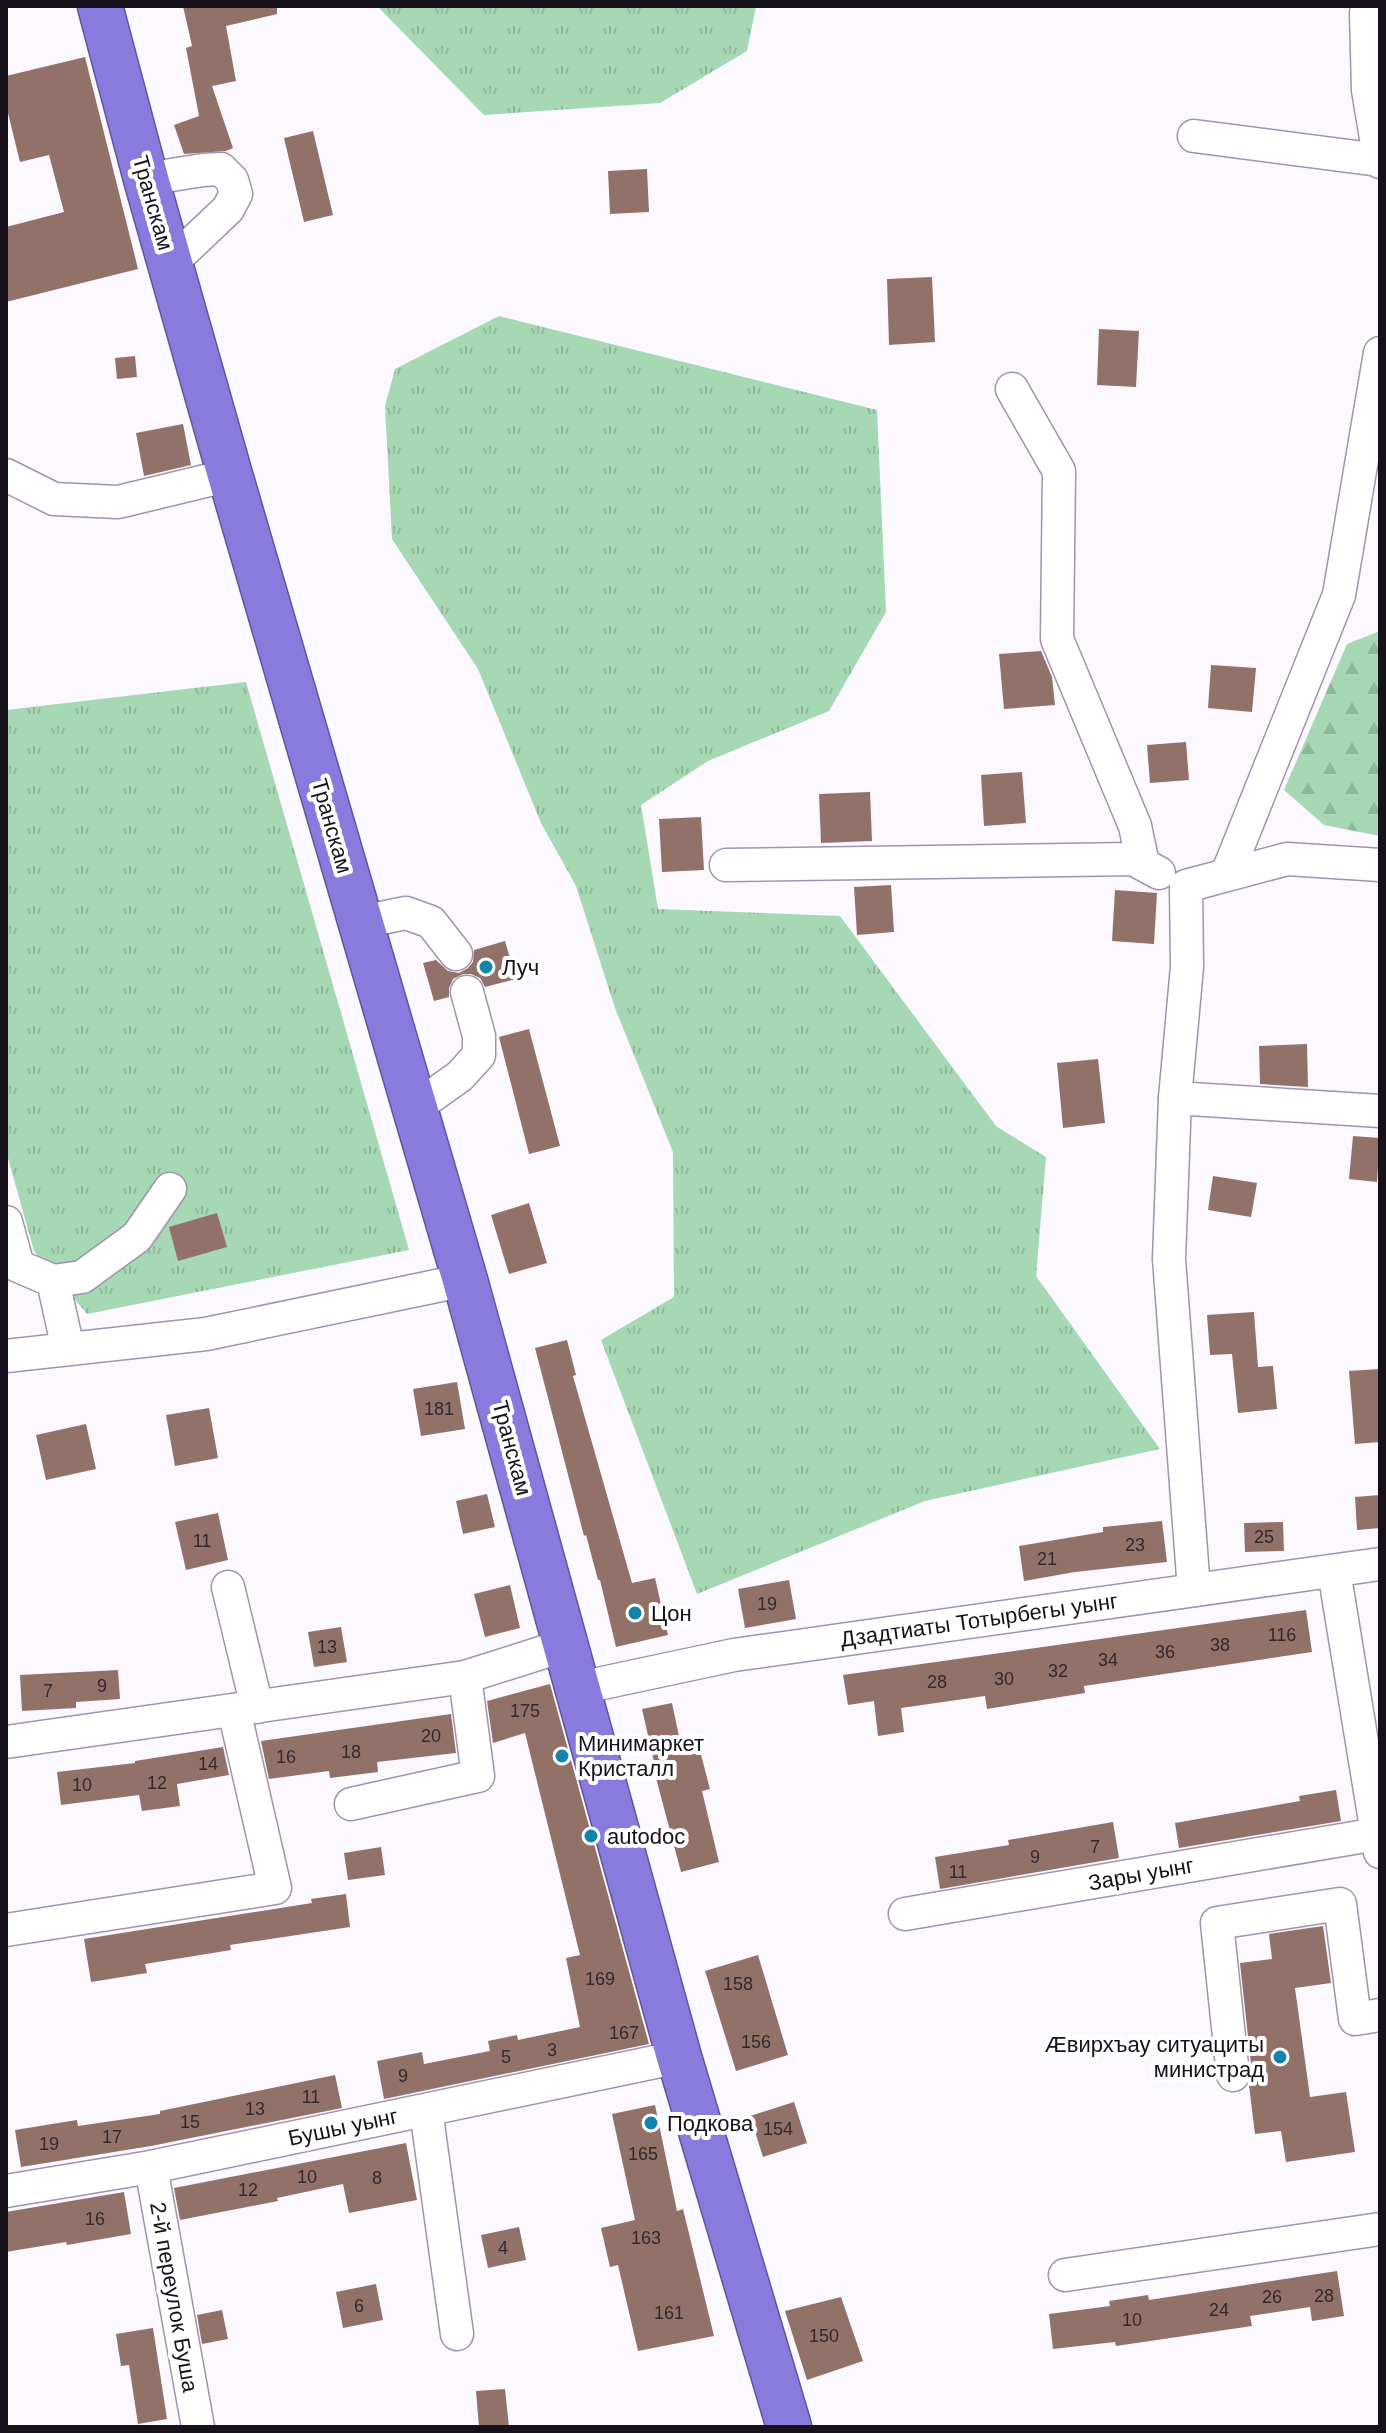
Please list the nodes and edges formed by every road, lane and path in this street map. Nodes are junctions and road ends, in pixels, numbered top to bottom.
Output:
1 (100, 6) edge
2 (1366, 13) dead end
3 (1194, 136) dead end
4 (1379, 161) edge
5 (146, 179) junction
6 (170, 264) junction
7 (1380, 353) edge
8 (1012, 389) dead end
9 (6, 475) edge
10 (230, 475) junction
11 (1143, 864) junction
12 (726, 865) dead end
13 (1380, 865) edge
14 (1227, 874) junction
15 (1186, 886) junction
16 (361, 922) junction
17 (456, 954) dead end
18 (467, 992) dead end
19 (1175, 1098) junction
20 (415, 1108) junction
21 (1380, 1111) edge
22 (170, 1189) dead end
23 (6, 1222) edge
24 (465, 1280) junction
25 (53, 1281) junction
26 (68, 1349) junction
27 (6, 1356) edge
28 (1380, 1564) edge
29 (1334, 1571) junction
30 (228, 1587) dead end
31 (1194, 1590) junction
32 (566, 1645) junction
33 (465, 1677) junction
34 (579, 1688) junction
35 (246, 1709) junction
36 (6, 1742) edge
37 (351, 1804) dead end
38 (1378, 1843) edge
39 (905, 1914) dead end
40 (6, 1930) edge
41 (1380, 2015) edge
42 (679, 2057) junction
43 (1233, 2075) dead end
44 (426, 2110) junction
45 (151, 2167) junction
46 (6, 2191) edge
47 (1380, 2229) edge
48 (1065, 2275) dead end
49 (457, 2334) dead end
50 (198, 2427) edge
51 (789, 2427) edge

1 - 5 highway, Транскам
2 - 4 street
3 - 4 street
5 - 6 highway, Транскам
5 - 6 street
6 - 10 highway, Транскам
7 - 14 street
8 - 11 street
9 - 10 street
10 - 16 highway, Транскам
11 - 12 street
11 - 15 street
13 - 14 street
14 - 15 street
15 - 19 street
16 - 17 street
16 - 20 highway, Транскам
18 - 20 street
19 - 21 street
19 - 31 street
20 - 24 highway, Транскам
22 - 25 street
23 - 25 street
24 - 26 street
24 - 32 highway, Транскам
25 - 26 street
26 - 27 street
28 - 29 street, Дзадтиаты Тотырбегы уынг
29 - 31 street, Дзадтиаты Тотырбегы уынг
29 - 38 street
30 - 35 street
31 - 34 street, Дзадтиаты Тотырбегы уынг
32 - 33 street
32 - 34 highway, Транскам
33 - 35 street
33 - 37 street
34 - 42 highway, Транскам
35 - 36 street
35 - 40 street
38 - 39 street, Зары уынг
41 - 43 street
42 - 44 street, Бушы уынг
42 - 51 highway, Транскам
44 - 45 street, Бушы уынг
44 - 49 street
45 - 46 street, Бушы уынг
45 - 50 street, 2-й переулок Буша
47 - 48 street

